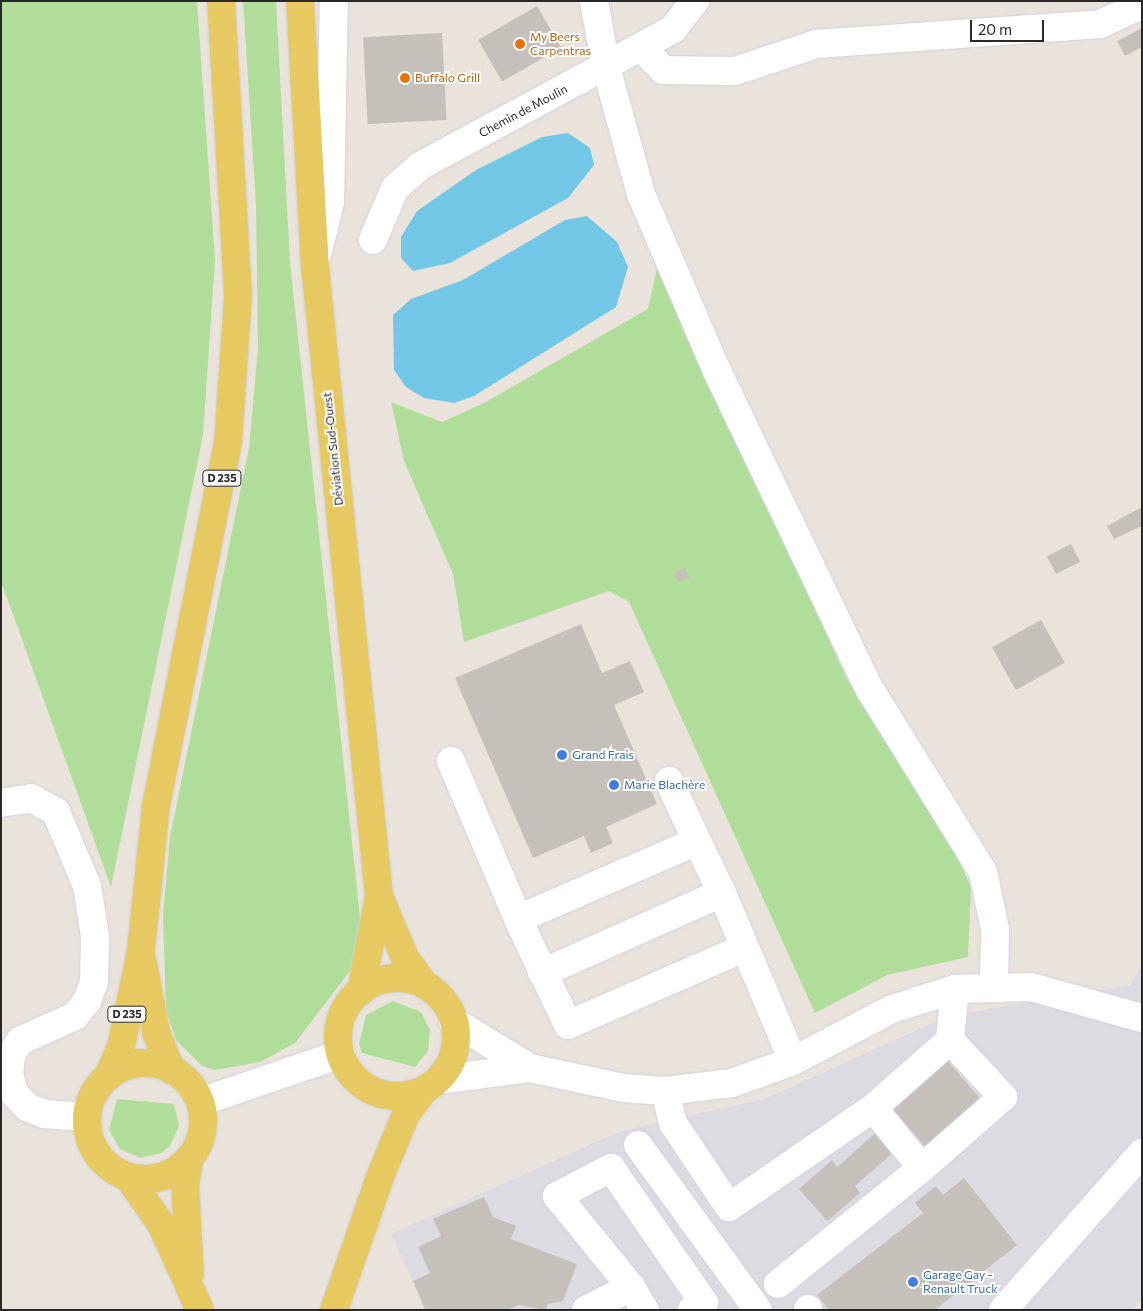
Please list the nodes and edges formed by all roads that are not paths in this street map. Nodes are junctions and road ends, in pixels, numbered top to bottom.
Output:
1 (221, 1) edge
2 (300, 1) edge
3 (334, 1) edge
4 (594, 1) edge
5 (695, 1) edge
6 (1142, 5) edge
7 (642, 47) junction
8 (606, 67) junction
9 (373, 240) dead end
10 (315, 266) junction
11 (451, 761) dead end
12 (669, 781) dead end
13 (1, 803) edge
14 (697, 840) junction
15 (722, 893) junction
16 (379, 896) junction
17 (518, 919) junction
18 (744, 948) junction
19 (141, 950) junction
20 (542, 973) junction
21 (425, 986) junction
22 (994, 986) junction
23 (955, 989) junction
24 (361, 991) junction
25 (1135, 1017) edge
26 (453, 1021) junction
27 (950, 1040) junction
28 (341, 1054) junction
29 (792, 1062) junction
30 (530, 1068) junction
31 (171, 1070) junction
32 (108, 1077) junction
33 (430, 1085) junction
34 (665, 1091) junction
35 (200, 1102) junction
36 (873, 1108) junction
37 (87, 1117) junction
38 (638, 1145) dead end
39 (1142, 1153) edge
40 (189, 1160) junction
41 (922, 1168) junction
42 (128, 1177) junction
43 (190, 1281) junction
44 (778, 1284) dead end
45 (638, 1298) edge
46 (200, 1310) edge
47 (334, 1310) edge
48 (586, 1310) edge
49 (692, 1310) edge
50 (758, 1310) edge
51 (1003, 1310) edge

1 - 19 main road, D 235
2 - 10 main road, Déviation Sud-Ouest
3 - 10 street
4 - 8 street
5 - 7 street, Chemin de Moulin
6 - 7 street
7 - 8 street, Chemin de Moulin
8 - 9 street, Chemin de Moulin
8 - 22 street
10 - 16 main road, Déviation Sud-Ouest
11 - 17 street
12 - 14 street
13 - 37 street
14 - 15 street
14 - 17 street
15 - 18 street
15 - 20 street
16 - 21 main road
16 - 24 main road
17 - 20 street
18 - 20 street
18 - 29 street
19 - 31 main road, D 235
19 - 32 main road, D 235
21 - 24 main road
21 - 26 main road
22 - 23 street
22 - 25 street
23 - 27 street
23 - 29 street
24 - 28 main road
26 - 30 street
26 - 33 main road
27 - 36 street
27 - 41 street
28 - 33 main road
28 - 35 street
29 - 34 street
30 - 33 street
30 - 34 street
31 - 32 main road
31 - 35 main road
32 - 37 main road
33 - 47 main road
34 - 36 street
35 - 40 main road
36 - 41 street
37 - 42 main road
38 - 50 street
39 - 51 street
40 - 42 main road
40 - 43 main road
41 - 44 street
42 - 43 main road
43 - 46 main road
45 - 48 street
45 - 49 street

